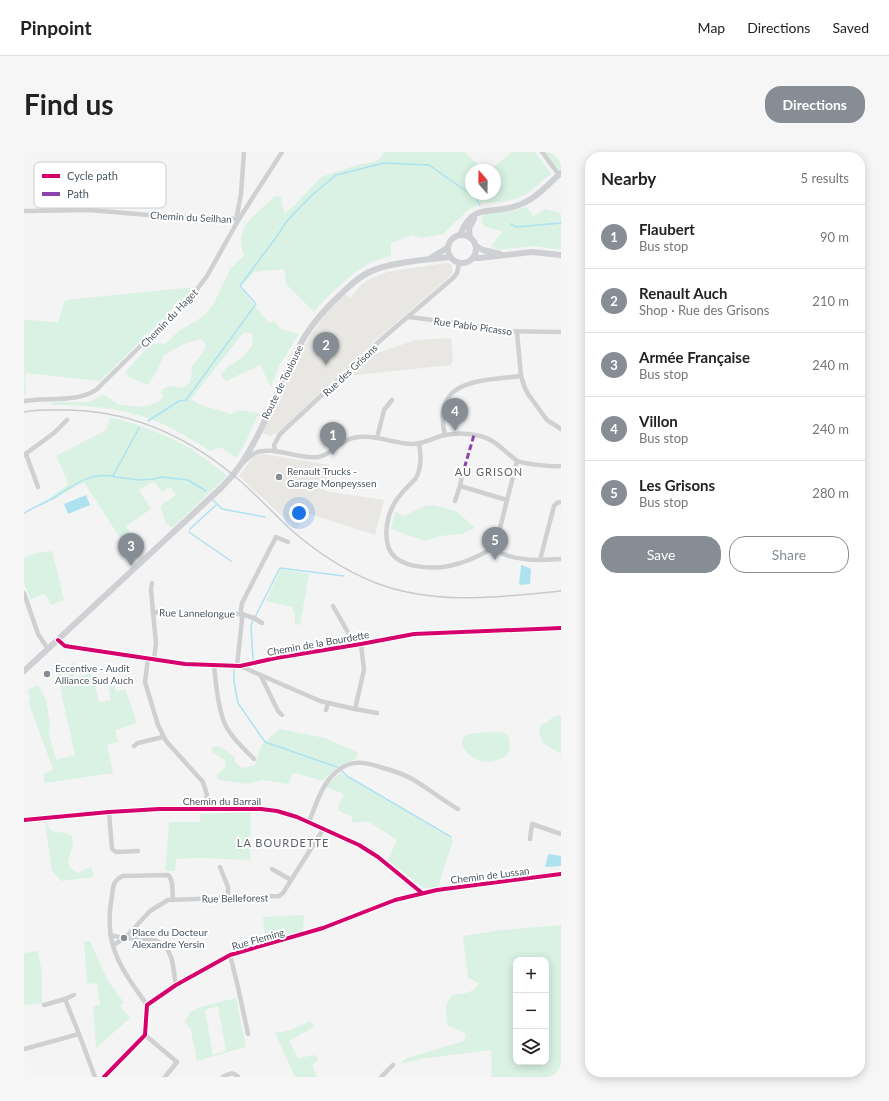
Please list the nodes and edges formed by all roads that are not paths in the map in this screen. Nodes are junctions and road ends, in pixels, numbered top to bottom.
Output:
1 (244, 152) edge
2 (282, 152) edge
3 (542, 152) edge
4 (560, 174) edge
5 (24, 211) edge
6 (480, 212) junction
7 (238, 219) junction
8 (460, 235) junction
9 (470, 238) junction
10 (476, 246) junction
11 (447, 248) junction
12 (505, 255) junction
13 (561, 255) edge
14 (449, 257) junction
15 (473, 258) junction
16 (426, 260) junction
17 (459, 264) junction
18 (408, 317) junction
19 (517, 332) junction
20 (561, 332) edge
21 (521, 376) junction
22 (392, 400) dead end
23 (24, 401) edge
24 (67, 420) dead end
25 (561, 429) edge
26 (445, 435) junction
27 (377, 438) junction
28 (419, 444) junction
29 (275, 452) junction
30 (25, 454) edge
31 (326, 454) junction
32 (329, 459) dead end
33 (517, 461) junction
34 (561, 466) edge
35 (239, 467) junction
36 (462, 476) dead end
37 (460, 486) junction
38 (38, 487) dead end
39 (507, 500) junction
40 (455, 501) dead end
41 (561, 502) edge
42 (288, 542) dead end
43 (492, 549) junction
44 (561, 559) edge
45 (540, 560) junction
46 (152, 583) dead end
47 (24, 593) edge
48 (333, 606) dead end
49 (153, 612) junction
50 (241, 614) junction
51 (262, 623) dead end
52 (561, 628) edge
53 (58, 640) junction
54 (361, 644) junction
55 (355, 645) junction
56 (48, 649) junction
57 (151, 659) junction
58 (214, 666) junction
59 (238, 666) junction
60 (24, 672) edge
61 (261, 676) junction
62 (328, 703) junction
63 (355, 709) junction
64 (326, 710) dead end
65 (377, 713) dead end
66 (282, 715) dead end
67 (163, 737) junction
68 (134, 746) dead end
69 (254, 759) dead end
70 (458, 809) dead end
71 (204, 810) junction
72 (109, 812) junction
73 (24, 820) edge
74 (309, 822) junction
75 (324, 828) junction
76 (561, 834) edge
77 (530, 839) dead end
78 (138, 851) dead end
79 (220, 867) dead end
80 (272, 869) dead end
81 (561, 874) edge
82 (291, 880) junction
83 (422, 893) junction
84 (228, 899) junction
85 (173, 900) junction
86 (110, 936) junction
87 (125, 938) junction
88 (113, 945) junction
89 (230, 955) junction
90 (176, 985) junction
91 (74, 995) dead end
92 (65, 999) junction
93 (44, 1005) dead end
94 (147, 1005) junction
95 (80, 1034) junction
96 (145, 1034) junction
97 (248, 1034) dead end
98 (24, 1049) edge
99 (393, 1065) dead end
100 (95, 1077) edge
101 (104, 1077) edge
102 (165, 1077) edge
103 (223, 1077) edge
104 (238, 1077) edge
105 (381, 1077) edge

1 - 7 street
2 - 7 street, Chemin du Haget
3 - 4 street
4 - 6 main road
5 - 7 street, Chemin du Seilhan
6 - 8 main road
6 - 9 main road
7 - 23 street, Chemin du Haget
8 - 9 main road
8 - 11 main road
9 - 10 main road
10 - 12 main road
10 - 15 main road
11 - 14 main road
11 - 16 main road, Route de Toulouse
12 - 13 main road
12 - 15 main road
14 - 16 main road, Route de Toulouse
14 - 17 main road
15 - 17 main road
16 - 35 main road, Route de Toulouse
17 - 18 street, Rue des Grisons
18 - 19 street, Rue Pablo Picasso
18 - 29 street, Rue des Grisons
19 - 20 street, Rue Pablo Picasso
19 - 21 street
21 - 25 street
21 - 26 street
22 - 27 street
24 - 30 street
26 - 28 street
26 - 33 street
27 - 28 street
27 - 31 street
28 - 43 street
29 - 31 street
29 - 35 street
30 - 38 street
31 - 32 street
33 - 34 street
33 - 39 street
35 - 53 main road, Route de Toulouse
36 - 37 street
37 - 39 street
37 - 40 street
39 - 43 street
41 - 45 street
42 - 50 street
43 - 45 street
44 - 45 street
46 - 49 street, Rue Lannelongue
47 - 56 street
48 - 55 street
49 - 50 street, Rue Lannelongue
49 - 57 street, Rue Lannelongue
50 - 51 street, Rue Lannelongue
50 - 59 street
52 - 54 street, Chemin de la Bourdette
53 - 56 main road, Route de Toulouse
53 - 57 street, Chemin de la Bourdette
54 - 55 street, Chemin de la Bourdette
54 - 63 street
55 - 59 street, Chemin de la Bourdette
56 - 60 main road, Route de Toulouse
57 - 58 street, Chemin de la Bourdette
57 - 67 street, Rue Lannelongue
58 - 59 street, Chemin de la Bourdette
58 - 69 street
59 - 61 street
61 - 62 street
61 - 66 street
62 - 63 street
62 - 64 street
63 - 65 street
67 - 68 street
67 - 71 street
70 - 74 street
71 - 72 street, Chemin du Barrail
71 - 74 street, Chemin du Barrail
72 - 73 street, Chemin du Barrail
72 - 78 street
74 - 75 street, Chemin du Barrail
75 - 82 street, Rue Belleforest
75 - 83 street, Chemin du Barrail
76 - 77 street
79 - 84 street
80 - 82 street
81 - 83 street, Chemin de Lussan
82 - 84 street, Rue Belleforest
83 - 89 street, Rue Fleming
84 - 85 street, Rue Belleforest
85 - 86 street
85 - 87 street, Rue Belleforest
86 - 87 street
86 - 88 street
87 - 88 street
87 - 90 street
88 - 94 street
89 - 90 street, Rue Fleming
89 - 97 street
90 - 94 street, Rue Fleming
91 - 92 street
92 - 93 street
92 - 95 street
94 - 96 street
95 - 98 street
95 - 100 street
96 - 101 street
96 - 102 street
99 - 105 street
103 - 104 street

